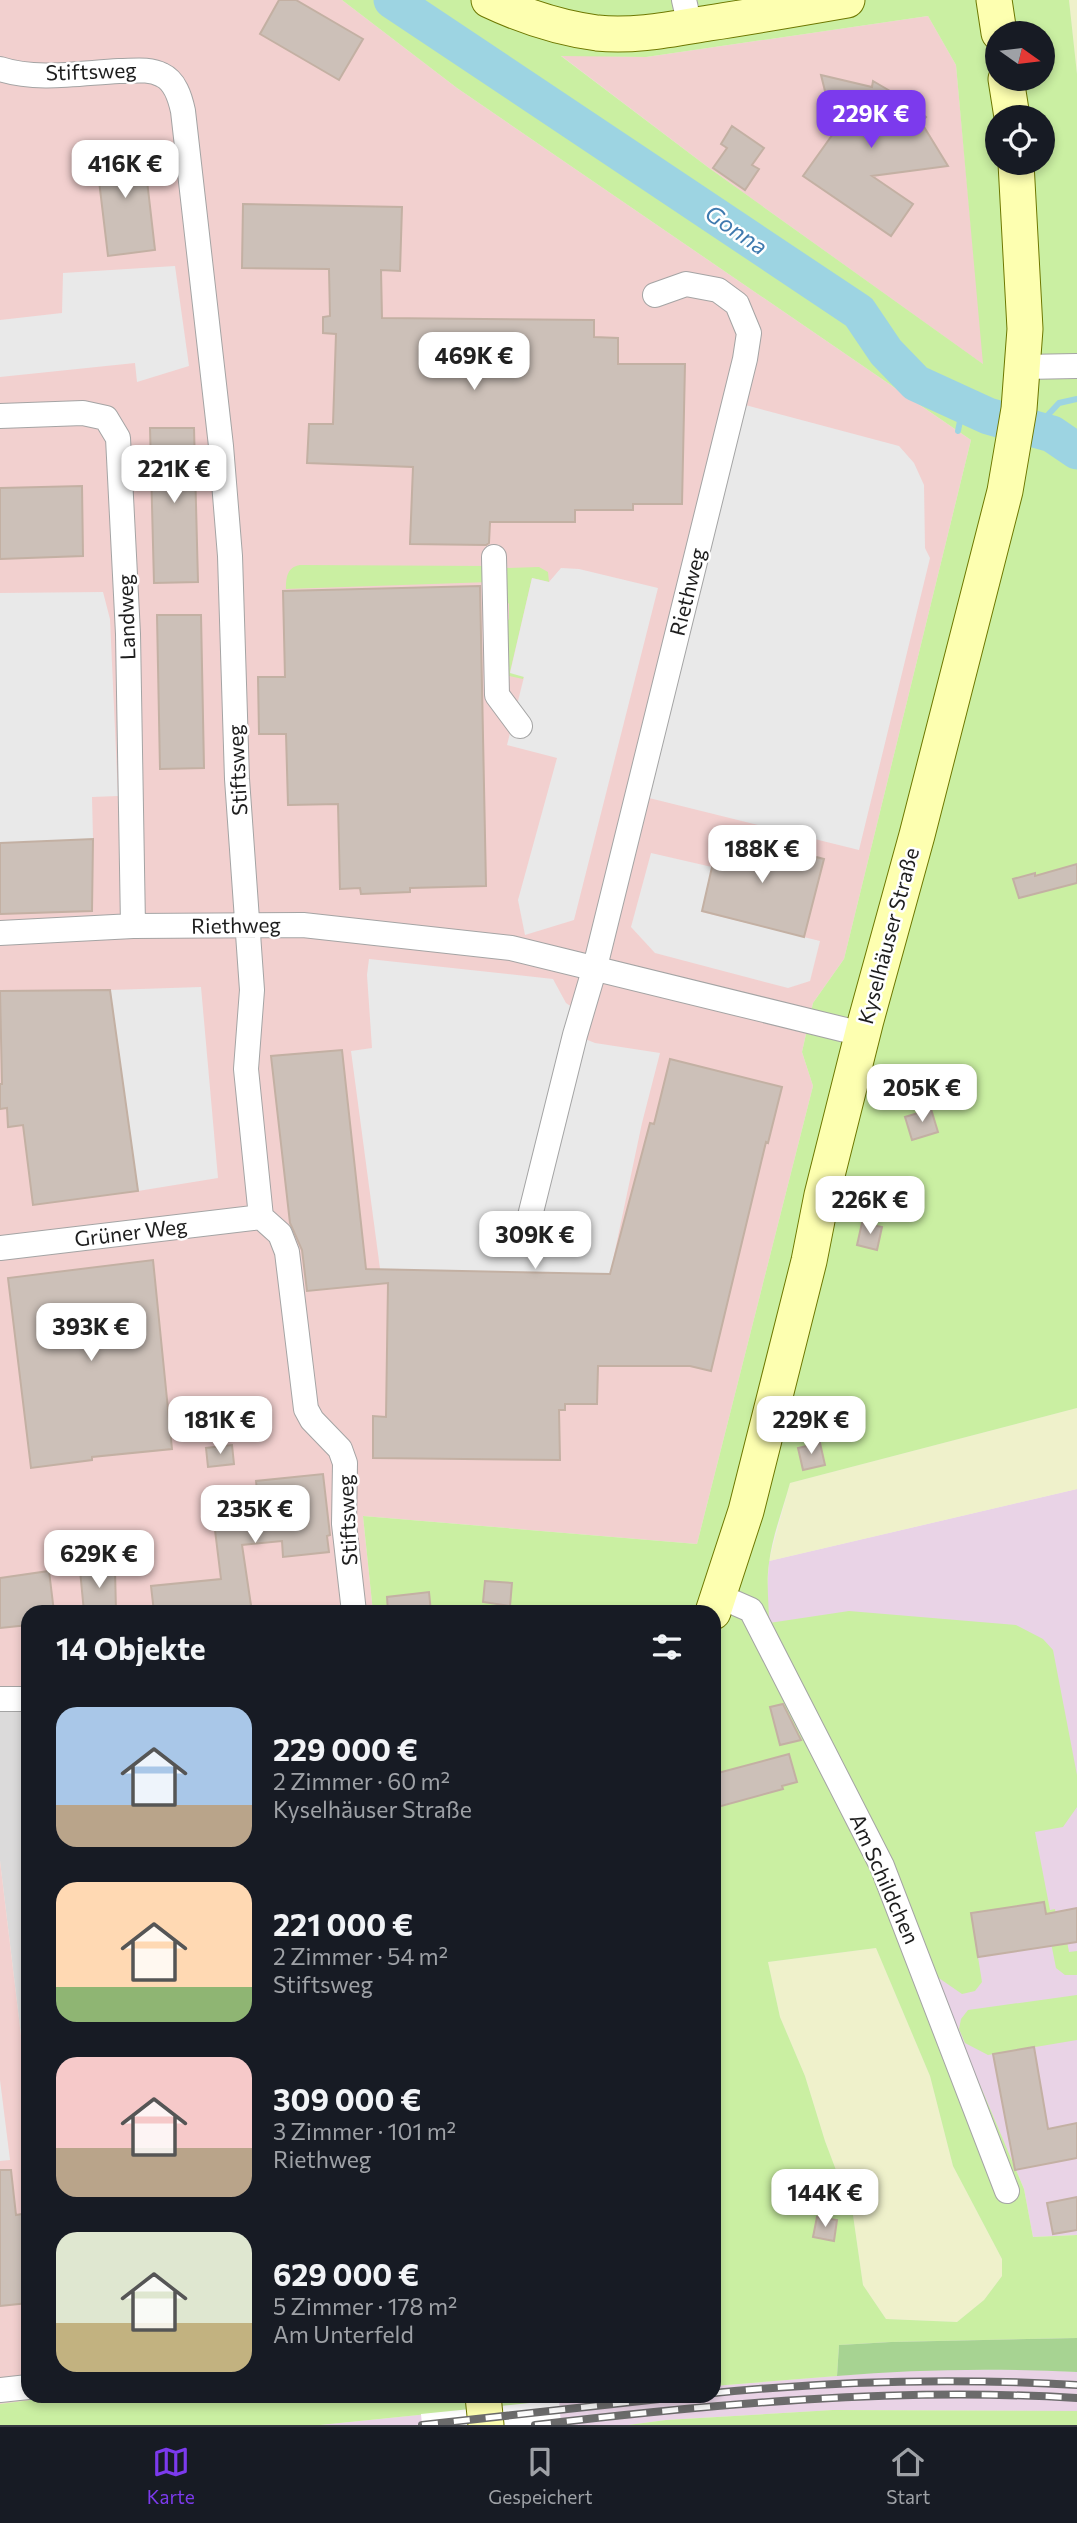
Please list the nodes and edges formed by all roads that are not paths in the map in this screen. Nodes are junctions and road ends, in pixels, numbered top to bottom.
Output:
1 (489, 0) edge
2 (847, 0) edge
3 (994, 0) edge
4 (687, 13) edge
5 (997, 21) edge
6 (0, 69) edge
7 (1017, 175) edge
8 (655, 295) dead end
9 (1077, 366) edge
10 (1023, 377) junction
11 (0, 416) edge
12 (494, 557) dead end
13 (520, 726) dead end
14 (134, 926) junction
15 (248, 926) junction
16 (0, 933) edge
17 (595, 967) junction
18 (862, 1034) junction
19 (261, 1217) junction
20 (527, 1228) dead end
21 (0, 1248) edge
22 (716, 1604) edge
23 (353, 1605) edge
24 (0, 1699) edge
25 (21, 1699) edge
26 (1007, 2191) dead end
27 (21, 2388) edge
28 (0, 2390) edge
29 (484, 2403) edge
30 (486, 2425) edge

1 - 4 main road
2 - 4 main road
3 - 5 main road
6 - 15 street, Stiftsweg
7 - 10 main road
8 - 17 street, Riethweg
9 - 10 street
10 - 18 main road, Kyselhäuser Straße
11 - 14 street, Landweg
12 - 13 street
14 - 15 street, Riethweg
14 - 16 street, Riethweg
15 - 17 street, Riethweg
15 - 19 street, Stiftsweg
17 - 18 street, Riethweg
17 - 20 street, Riethweg
18 - 22 main road, Kyselhäuser Straße
19 - 21 street, Grüner Weg
19 - 23 street, Stiftsweg
22 - 26 street, Am Schildchen
24 - 25 street
27 - 28 street
29 - 30 main road

